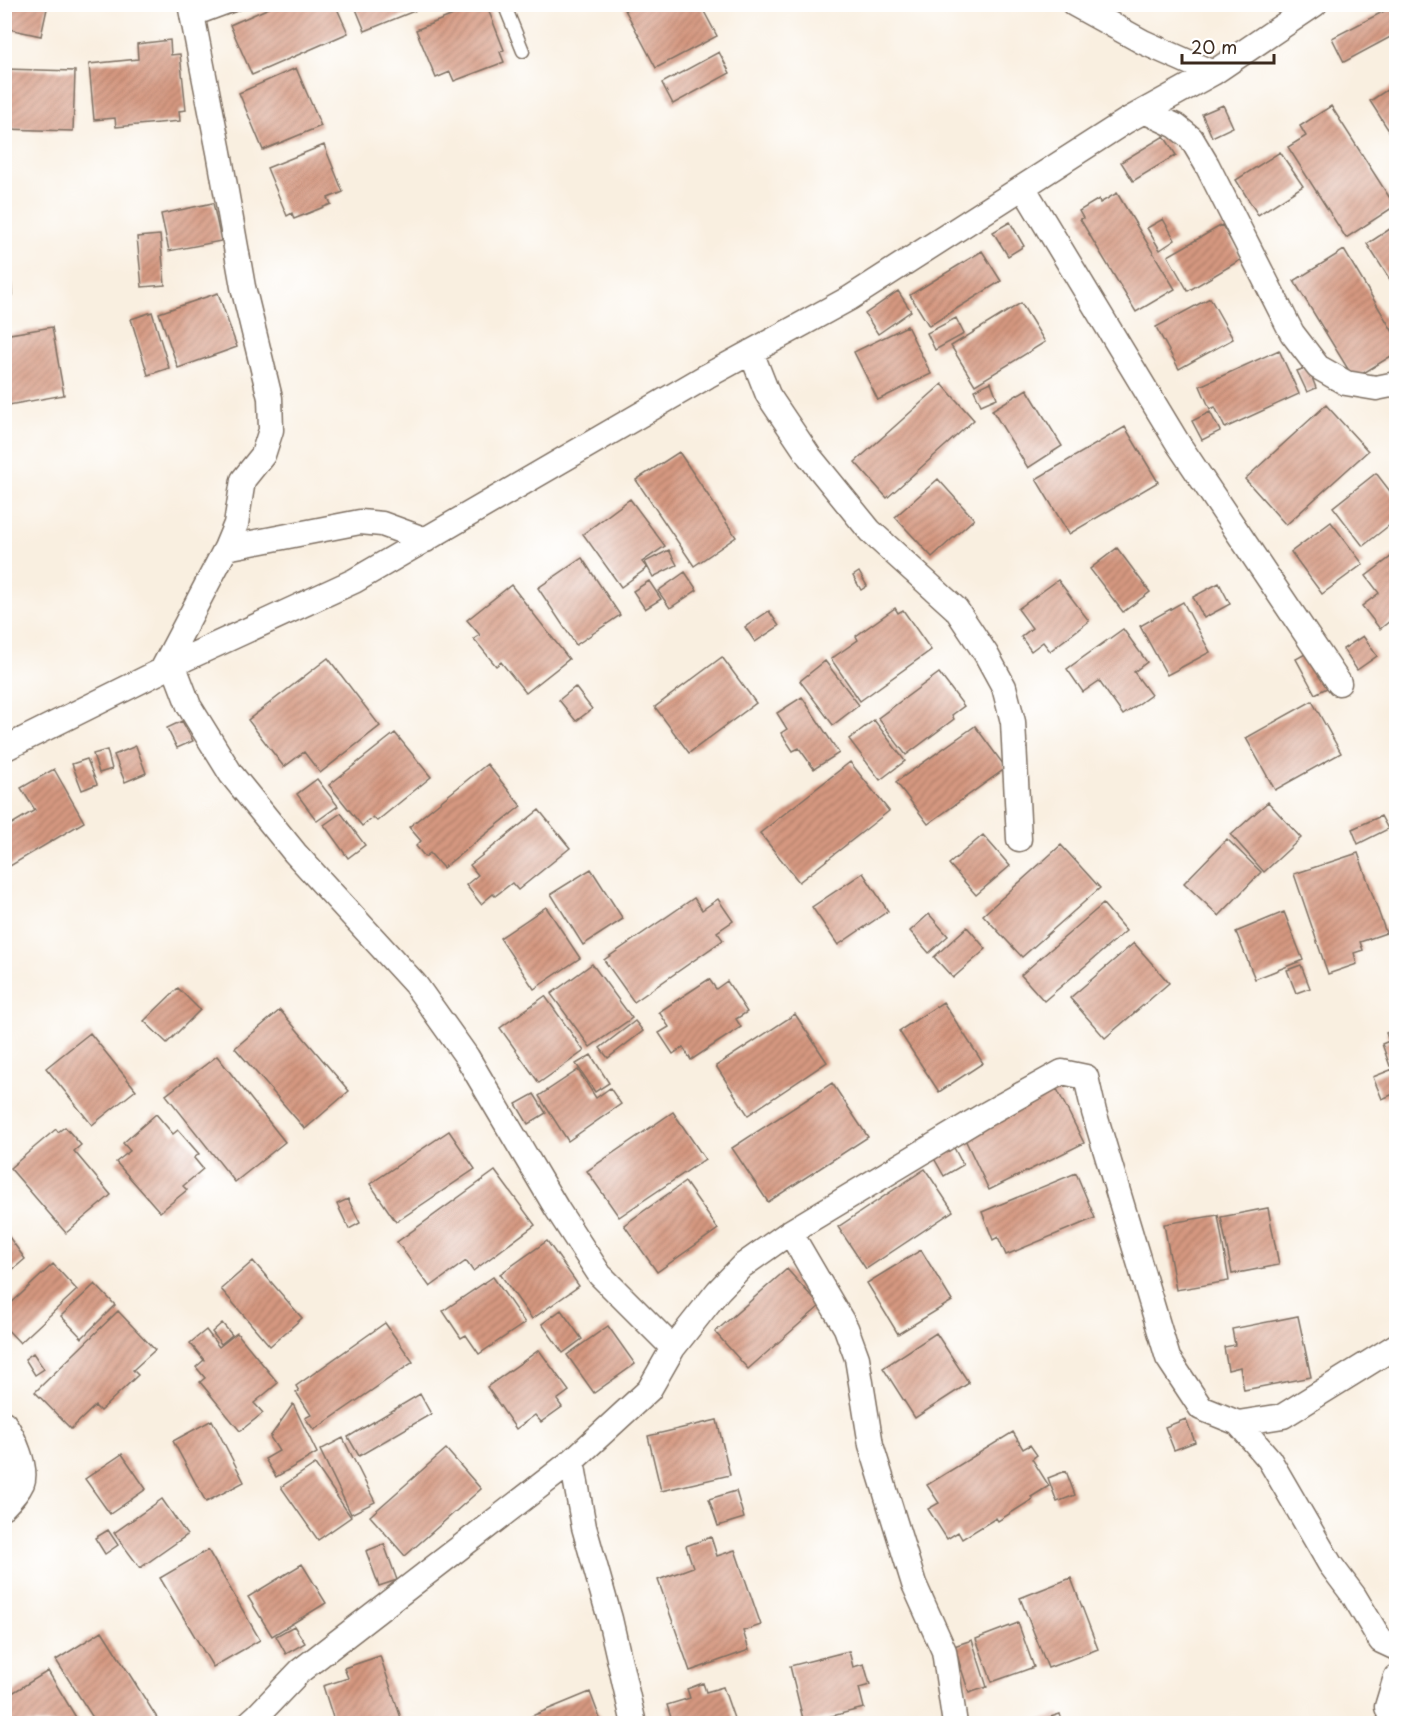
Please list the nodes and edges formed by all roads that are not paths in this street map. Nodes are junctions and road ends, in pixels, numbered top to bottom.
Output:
1 (237, 4) edge
2 (504, 4) edge
3 (1074, 4) edge
4 (1316, 4) edge
5 (192, 12) edge
6 (523, 51) dead end
7 (1213, 73) junction
8 (1144, 111) junction
9 (1023, 187) junction
10 (751, 352) junction
11 (1396, 384) edge
12 (426, 540) junction
13 (226, 548) junction
14 (168, 667) junction
15 (1340, 683) dead end
16 (4, 749) edge
17 (1019, 839) dead end
18 (790, 1232) junction
19 (1396, 1346) edge
20 (673, 1348) junction
21 (4, 1423) edge
22 (1238, 1423) junction
23 (573, 1461) junction
24 (4, 1506) edge
25 (1396, 1648) edge
26 (1396, 1677) edge
27 (248, 1724) edge
28 (634, 1724) edge
29 (955, 1724) edge
30 (1393, 1724) edge

1 - 5 lane
2 - 6 lane
3 - 7 street
4 - 7 street
5 - 13 street
7 - 8 street
8 - 9 street
8 - 11 street
9 - 10 street
9 - 15 street
10 - 12 street
10 - 17 street
12 - 13 street
12 - 14 street
13 - 14 street
14 - 16 street
14 - 20 street
18 - 20 street
18 - 22 street
18 - 29 street
19 - 22 street
20 - 23 street
21 - 24 street
22 - 25 street
23 - 27 street
23 - 28 street
26 - 30 street

